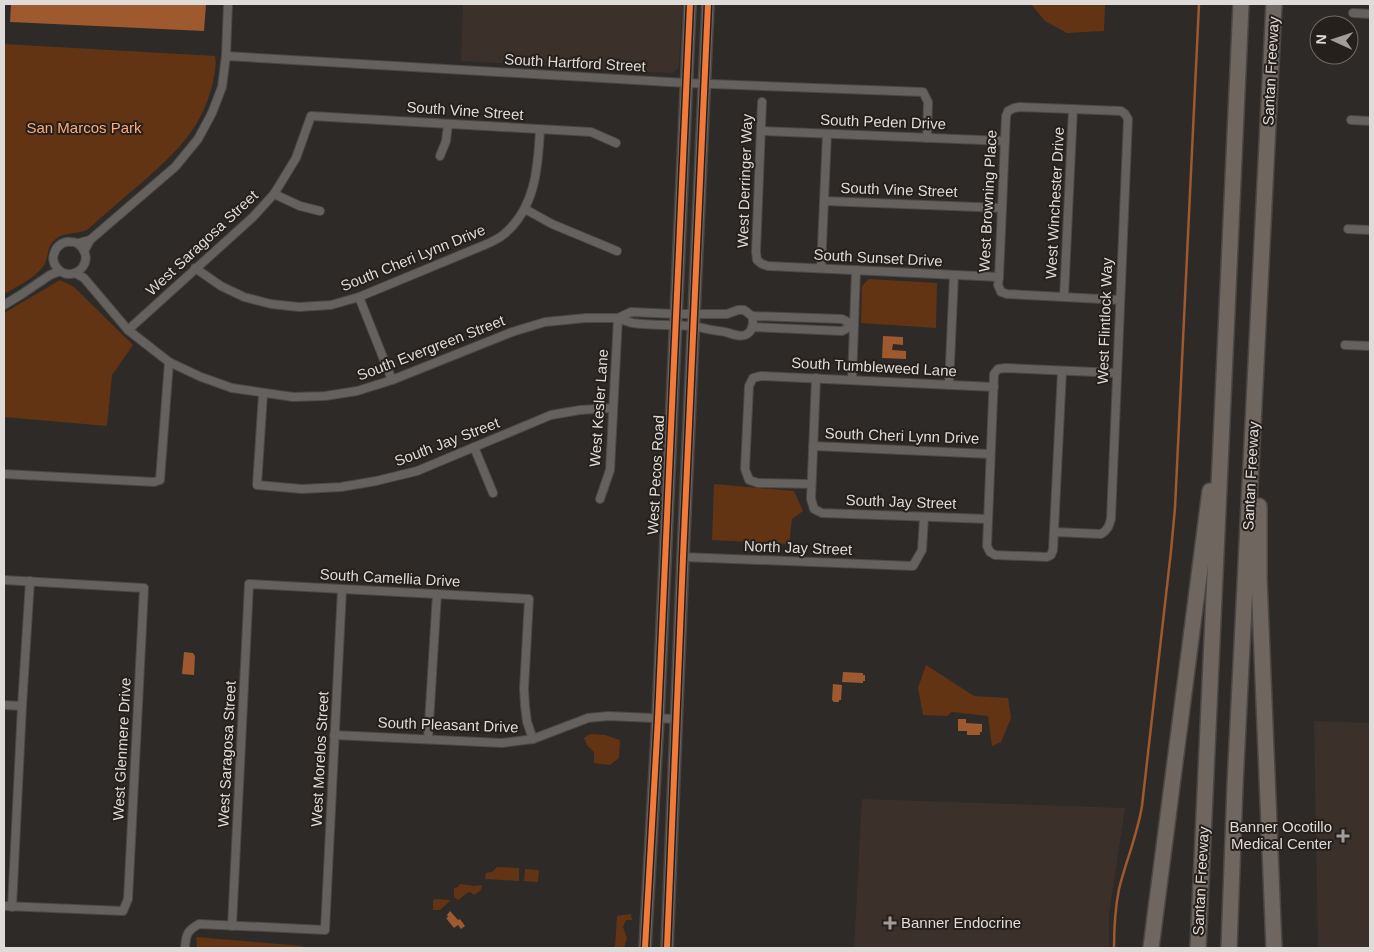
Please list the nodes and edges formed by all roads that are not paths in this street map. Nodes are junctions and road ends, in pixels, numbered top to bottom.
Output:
1 (228, 4) edge
2 (690, 4) edge
3 (708, 4) edge
4 (1241, 4) edge
5 (1274, 4) edge
6 (1352, 13) dead end
7 (1370, 14) edge
8 (226, 56) junction
9 (686, 83) junction
10 (705, 84) junction
11 (762, 102) dead end
12 (1073, 109) junction
13 (311, 116) joint
14 (1351, 120) dead end
15 (1370, 121) edge
16 (448, 124) junction
17 (540, 130) junction
18 (761, 131) junction
19 (828, 134) junction
20 (927, 138) junction
21 (1005, 141) junction
22 (616, 143) dead end
23 (440, 156) dead end
24 (274, 194) junction
25 (824, 201) junction
26 (1002, 208) junction
27 (525, 209) junction
28 (320, 211) dead end
29 (1348, 228) dead end
30 (1370, 230) edge
31 (90, 240) junction
32 (76, 243) junction
33 (84, 251) junction
34 (617, 251) dead end
35 (757, 260) joint
36 (54, 263) junction
37 (83, 266) junction
38 (196, 268) junction
39 (822, 268) junction
40 (856, 270) junction
41 (60, 271) junction
42 (75, 273) junction
43 (50, 275) junction
44 (954, 275) junction
45 (999, 277) junction
46 (84, 278) junction
47 (1064, 297) junction
48 (359, 298) junction
49 (1120, 300) junction
50 (4, 305) edge
51 (1228, 313) junction
52 (752, 316) junction
53 (618, 318) junction
54 (676, 320) junction
55 (694, 320) junction
56 (854, 325) junction
57 (752, 328) junction
58 (128, 330) junction
59 (1345, 345) dead end
60 (1370, 346) edge
61 (169, 362) junction
62 (1062, 371) junction
63 (1256, 372) junction
64 (1117, 373) junction
65 (816, 378) junction
66 (392, 380) junction
67 (852, 380) junction
68 (949, 384) junction
69 (994, 387) junction
70 (263, 394) junction
71 (614, 408) junction
72 (813, 446) junction
73 (474, 447) junction
74 (990, 454) junction
75 (4, 474) edge
76 (812, 484) junction
77 (494, 493) dead end
78 (600, 500) dead end
79 (924, 517) junction
80 (988, 519) junction
81 (1054, 532) junction
82 (683, 557) junction
83 (4, 580) edge
84 (30, 581) junction
85 (249, 584) joint
86 (342, 589) junction
87 (437, 594) junction
88 (4, 705) edge
89 (22, 706) junction
90 (658, 718) junction
91 (676, 720) junction
92 (334, 735) junction
93 (428, 739) junction
94 (533, 740) junction
95 (8, 906) edge
96 (232, 926) junction
97 (185, 948) edge
98 (645, 948) edge
99 (667, 948) edge
100 (1151, 948) edge
101 (1198, 948) edge
102 (1229, 948) edge
103 (1274, 948) edge

1 - 8 street
2 - 9 main road, West Pecos Road
3 - 10 main road, West Pecos Road
4 - 51 highway, Santan Freeway
5 - 63 highway, Santan Freeway
6 - 7 street
8 - 9 street, South Hartford Street
8 - 31 street
9 - 10 street, South Hartford Street
9 - 54 main road, West Pecos Road
10 - 20 street, South Hartford Street
10 - 55 main road, West Pecos Road
11 - 18 street, West Derringer Way
12 - 21 street, West Browning Place
12 - 47 street, West Winchester Drive
12 - 49 street, West Flintlock Way
13 - 16 street, South Vine Street
13 - 24 street, West Saragosa Street
14 - 15 street
16 - 17 street, South Vine Street
16 - 23 street
17 - 22 street, South Vine Street
17 - 27 street, South Cheri Lynn Drive
18 - 19 street, South Peden Drive
18 - 35 street, West Derringer Way
19 - 20 street, South Peden Drive
19 - 25 street
20 - 21 street, South Peden Drive
21 - 26 street, West Browning Place
24 - 28 street
24 - 38 street, West Saragosa Street
25 - 26 street, South Vine Street
25 - 39 street
26 - 45 street, West Browning Place
27 - 34 street
27 - 48 street, South Cheri Lynn Drive
29 - 30 street
31 - 32 street
31 - 33 street
32 - 33 street
32 - 36 street
33 - 37 street
35 - 39 street, South Sunset Drive
36 - 41 street
36 - 43 street
37 - 42 street
37 - 46 street
38 - 48 street, South Cheri Lynn Drive
38 - 58 street, West Saragosa Street
39 - 40 street, South Sunset Drive
40 - 44 street, South Sunset Drive
40 - 56 street
41 - 42 street
41 - 43 street
42 - 46 street, South Evergreen Street
43 - 50 street
44 - 45 street, South Sunset Drive
44 - 68 street
45 - 47 street, West Browning Place
46 - 58 street, South Evergreen Street
47 - 49 street
48 - 66 street
49 - 64 street, West Flintlock Way
51 - 100 highway
51 - 101 highway, Santan Freeway
52 - 55 street, South Evergreen Street
52 - 56 street, South Evergreen Street
52 - 57 street
53 - 54 street, South Evergreen Street
53 - 66 street, South Evergreen Street
53 - 71 street, West Kesler Lane
54 - 55 street, South Evergreen Street
54 - 55 street, South Evergreen Street
54 - 90 main road, West Pecos Road
55 - 57 street, South Evergreen Street
55 - 82 main road, West Pecos Road
56 - 57 street, South Evergreen Street
56 - 67 street
58 - 61 street, South Evergreen Street
59 - 60 street
61 - 70 street, South Evergreen Street
61 - 75 street
62 - 64 street
62 - 69 street
62 - 81 street
63 - 102 highway, Santan Freeway
63 - 103 highway
64 - 81 street, West Flintlock Way
65 - 67 street, South Tumbleweed Lane
65 - 72 street
65 - 76 street, South Tumbleweed Lane
66 - 70 street, South Evergreen Street
67 - 68 street, South Tumbleweed Lane
68 - 69 street, South Tumbleweed Lane
69 - 74 street
70 - 73 street, South Jay Street
71 - 73 street, South Jay Street
71 - 78 street, West Kesler Lane
72 - 74 street, South Cheri Lynn Drive
72 - 76 street
73 - 77 street
74 - 80 street
76 - 79 street, South Jay Street
79 - 80 street, South Jay Street
79 - 82 street, North Jay Street
80 - 81 street
82 - 91 main road, West Pecos Road
83 - 84 street
84 - 89 street
84 - 95 street, West Glenmere Drive
85 - 86 street, South Camellia Drive
85 - 96 street, West Saragosa Street
86 - 87 street, South Camellia Drive
86 - 92 street, West Morelos Street
87 - 93 street
87 - 94 street, South Camellia Drive
88 - 89 street
89 - 95 street
90 - 91 street, South Pleasant Drive
90 - 94 street, South Pleasant Drive
90 - 98 main road, West Pecos Road
91 - 99 main road, West Pecos Road
92 - 93 street, South Pleasant Drive
92 - 96 street, West Morelos Street
93 - 94 street, South Pleasant Drive
96 - 97 street

